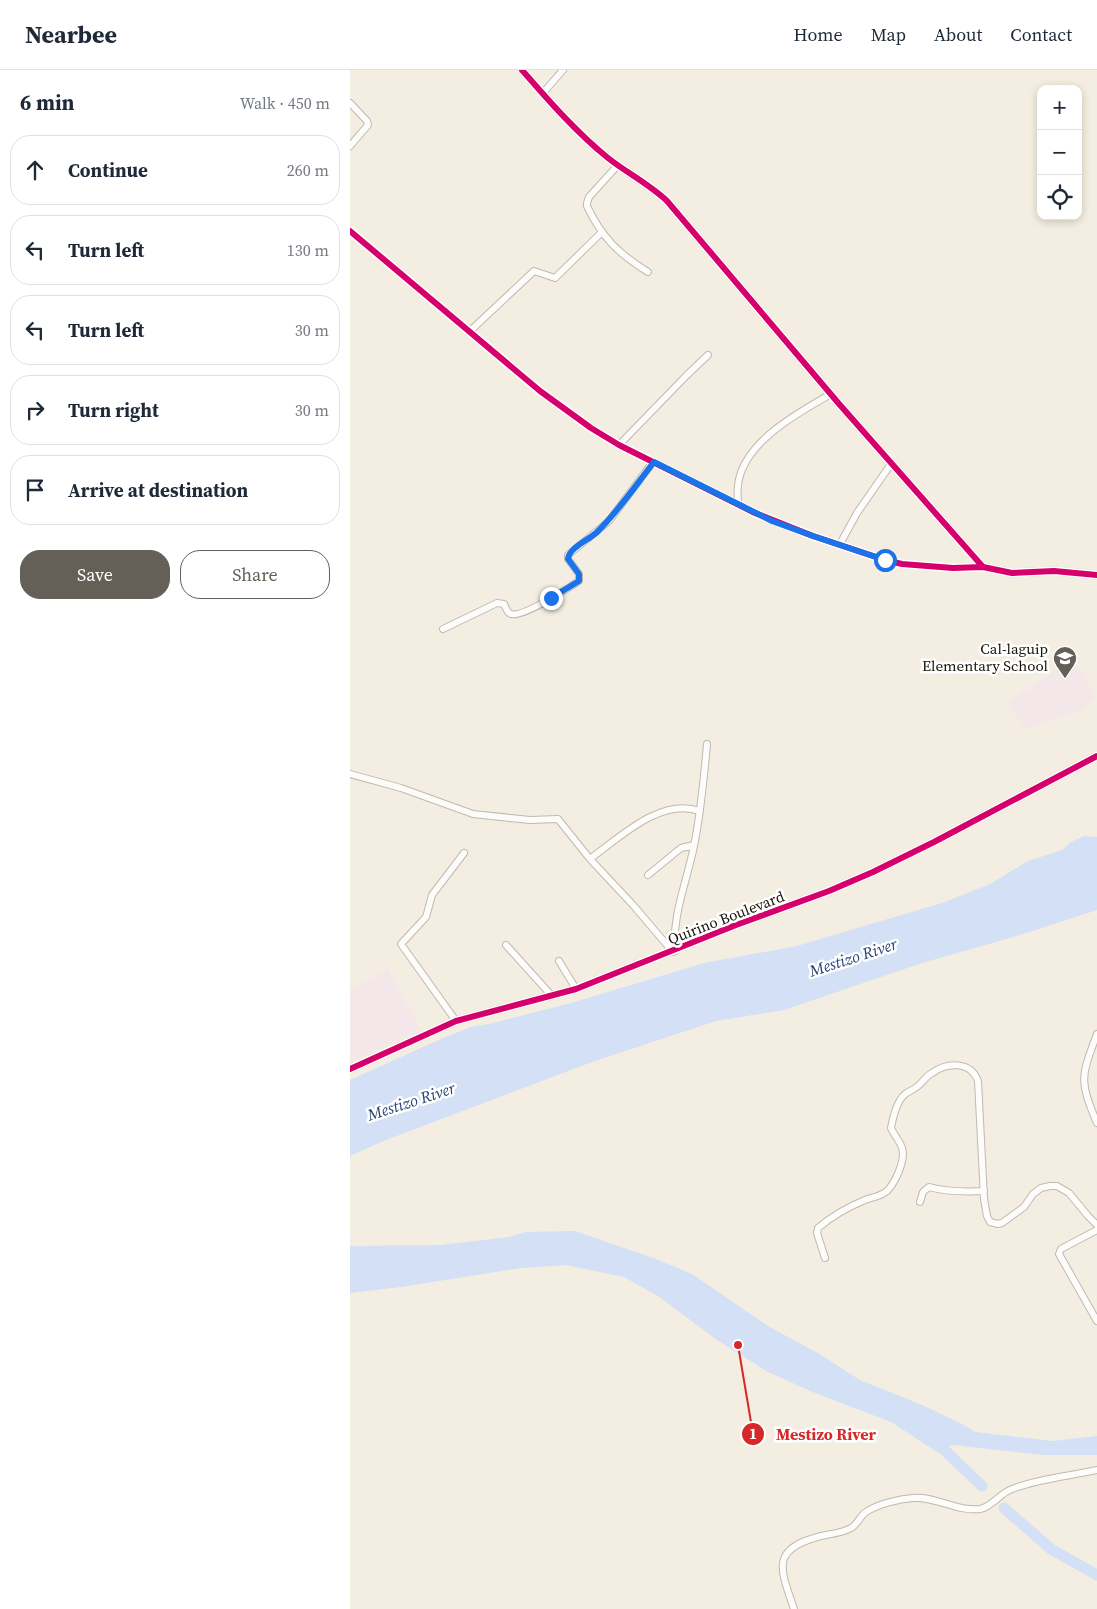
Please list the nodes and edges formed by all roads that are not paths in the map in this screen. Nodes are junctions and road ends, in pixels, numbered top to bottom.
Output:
1 (522, 70) edge
2 (563, 70) edge
3 (543, 94) junction
4 (350, 103) edge
5 (350, 146) edge
6 (618, 166) junction
7 (350, 231) edge
8 (602, 232) junction
9 (648, 272) dead end
10 (469, 332) junction
11 (708, 356) dead end
12 (831, 394) junction
13 (619, 445) junction
14 (654, 462) junction
15 (891, 464) junction
16 (738, 504) junction
17 (840, 544) junction
18 (983, 567) junction
19 (1097, 575) edge
20 (443, 629) dead end
21 (707, 744) dead end
22 (1097, 756) edge
23 (350, 774) edge
24 (700, 811) junction
25 (694, 845) junction
26 (464, 853) dead end
27 (590, 859) junction
28 (648, 876) dead end
29 (506, 945) dead end
30 (674, 951) junction
31 (558, 961) dead end
32 (576, 989) junction
33 (552, 996) junction
34 (456, 1021) junction
35 (1097, 1034) edge
36 (350, 1069) edge
37 (1097, 1123) edge
38 (984, 1191) junction
39 (920, 1202) dead end
40 (1097, 1225) edge
41 (1097, 1230) edge
42 (825, 1258) dead end
43 (1097, 1321) edge
44 (1097, 1470) edge
45 (794, 1609) edge

1 - 3 street
2 - 3 street
3 - 6 street
4 - 5 street
6 - 8 street
6 - 12 street
7 - 10 street
8 - 9 street
8 - 10 street
10 - 13 street
11 - 13 street
12 - 15 street
12 - 16 street
13 - 14 street
14 - 16 street
14 - 20 street
15 - 17 street
15 - 18 street
16 - 17 street
17 - 18 street
18 - 19 street
21 - 24 street
22 - 30 street, Quirino Boulevard
23 - 27 street
24 - 25 street
24 - 27 street
25 - 28 street
25 - 30 street
26 - 34 street
27 - 30 street
29 - 33 street
30 - 32 street, Quirino Boulevard
31 - 32 street
32 - 33 street, Quirino Boulevard
33 - 34 street, Quirino Boulevard
34 - 36 street, Quirino Boulevard
35 - 37 street
38 - 39 street
38 - 40 street
38 - 42 street
41 - 43 street
44 - 45 street

